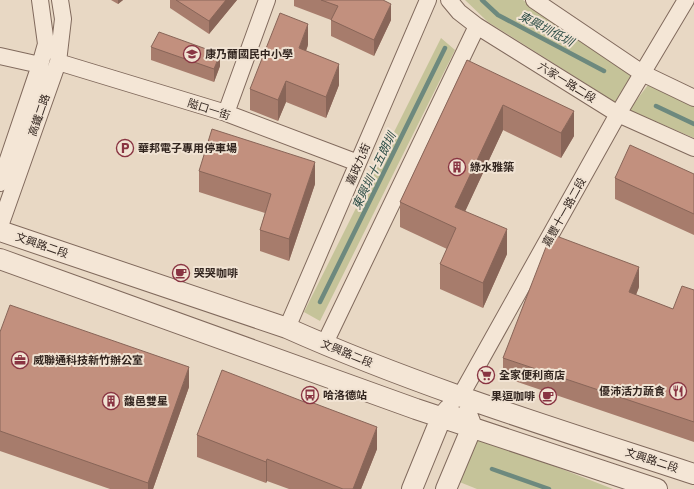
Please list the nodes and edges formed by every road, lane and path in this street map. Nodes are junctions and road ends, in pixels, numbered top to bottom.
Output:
1 (40, 0) edge
2 (60, 0) edge
3 (266, 0) edge
4 (428, 0) edge
5 (449, 0) edge
6 (534, 0) edge
7 (686, 0) edge
8 (477, 26) junction
9 (0, 56) edge
10 (58, 62) junction
11 (40, 65) junction
12 (642, 74) junction
13 (694, 98) edge
14 (226, 113) junction
15 (618, 114) junction
16 (694, 148) edge
17 (358, 163) junction
18 (0, 183) edge
19 (0, 226) edge
20 (0, 231) edge
21 (0, 259) edge
22 (287, 328) junction
23 (324, 344) junction
24 (460, 397) junction
25 (441, 418) junction
26 (472, 427) junction
27 (694, 474) edge
28 (412, 489) edge
29 (446, 489) edge
30 (657, 489) edge

1 - 11 street, 高鐵二路
2 - 10 street, 高鐵二路
3 - 14 street
4 - 17 street, 嘉政九街
5 - 8 street, 六家一路二段
6 - 12 street
7 - 12 street, 嘉豐十一路二段
8 - 15 street, 六家一路二段
8 - 23 street
9 - 11 street
10 - 14 street, 隘口一街
10 - 19 street, 高鐵二路
11 - 18 street, 高鐵二路
12 - 13 street
12 - 15 street, 嘉豐十一路二段
14 - 17 street, 隘口一街
15 - 16 street, 六家一路二段
15 - 24 street, 嘉豐十一路二段
17 - 22 street, 嘉政九街
20 - 22 street, 文興路二段
21 - 25 street
22 - 23 street, 文興路二段
23 - 24 street, 文興路二段
24 - 25 street
24 - 26 street
24 - 27 street, 文興路二段
25 - 26 street
25 - 28 street
26 - 29 street
26 - 30 street

